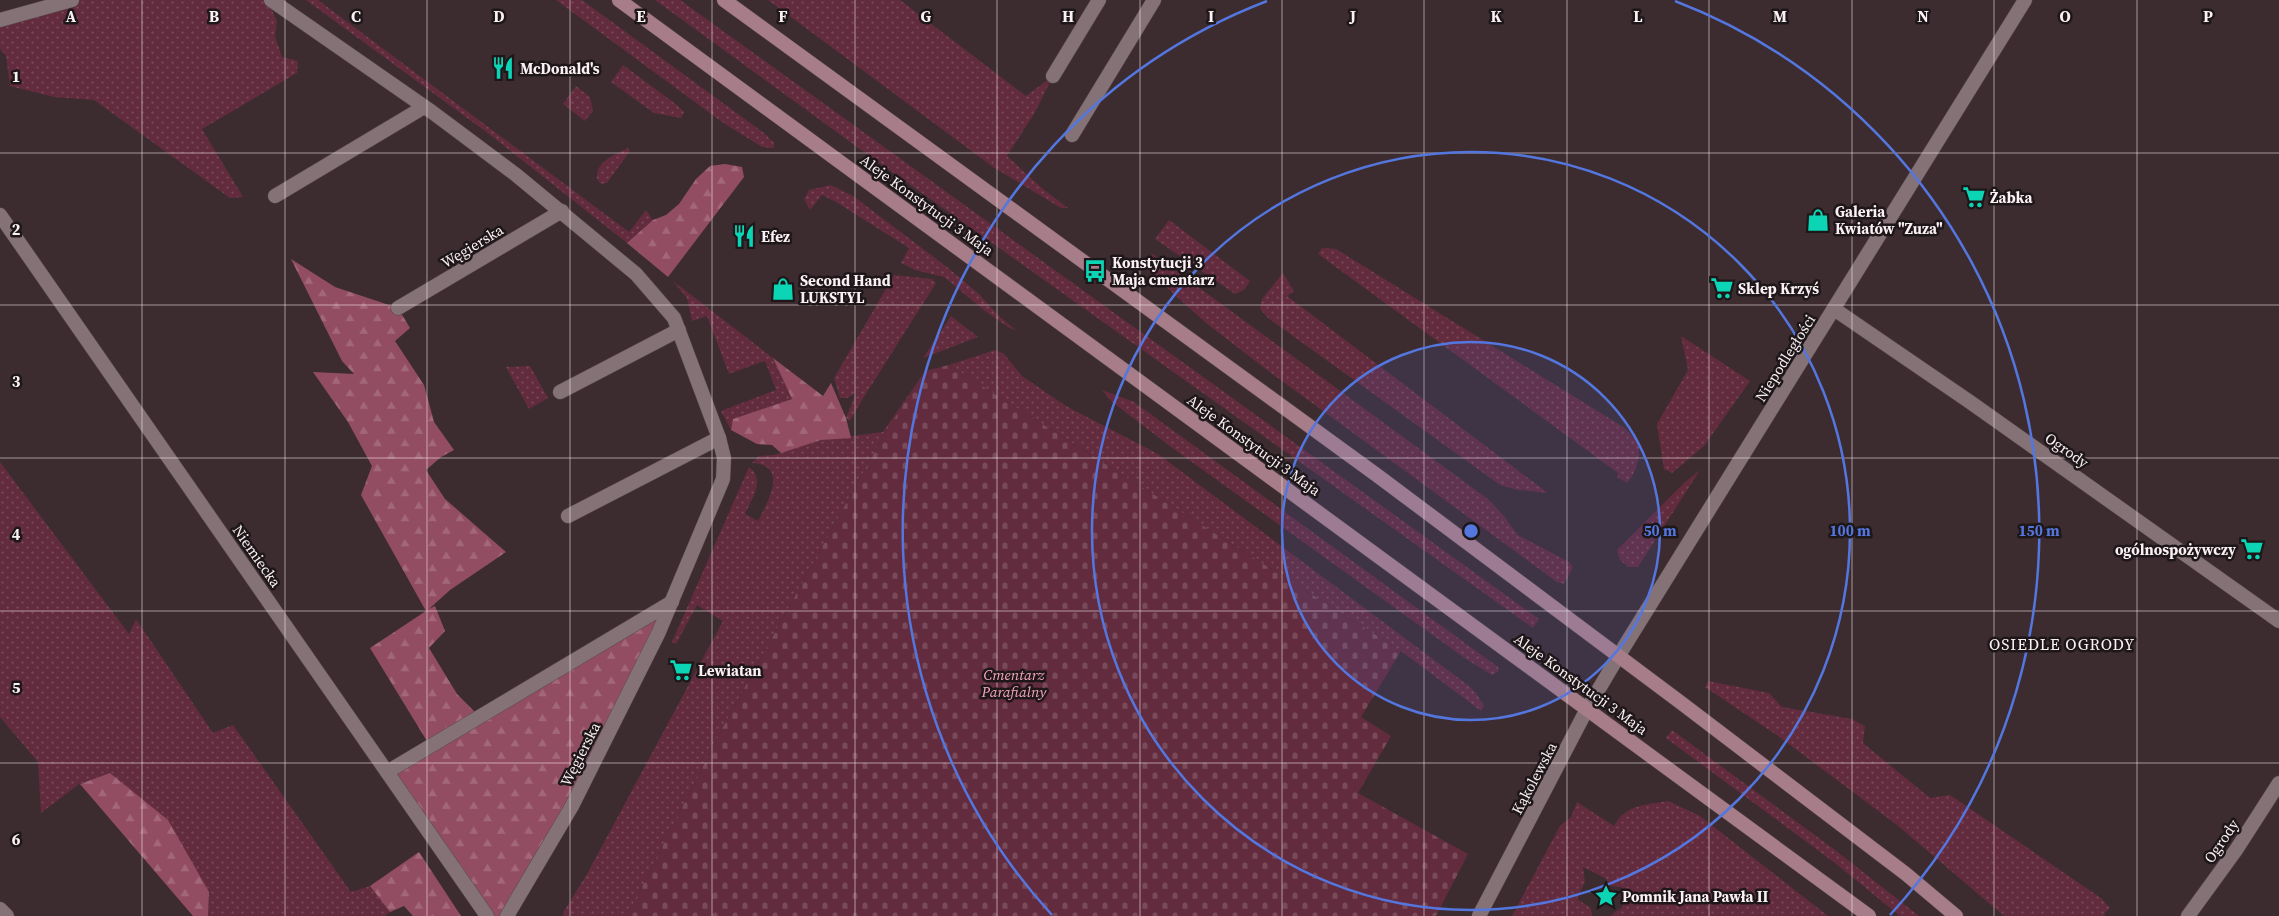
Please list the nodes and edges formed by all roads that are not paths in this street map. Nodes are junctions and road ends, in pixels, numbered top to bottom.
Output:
1 (72, 0) edge
2 (271, 0) edge
3 (620, 0) edge
4 (724, 0) edge
5 (1099, 0) edge
6 (1154, 0) edge
7 (2025, 0) edge
8 (0, 20) edge
9 (1053, 76) dead end
10 (424, 107) junction
11 (1072, 136) dead end
12 (275, 196) dead end
13 (562, 211) junction
14 (0, 215) edge
15 (398, 308) dead end
16 (1834, 309) junction
17 (679, 330) junction
18 (560, 392) dead end
19 (719, 438) junction
20 (568, 516) dead end
21 (672, 602) junction
22 (2279, 620) edge
23 (1619, 655) junction
24 (1587, 709) junction
25 (387, 772) junction
26 (2279, 783) edge
27 (0, 910) edge
28 (7, 916) edge
29 (487, 916) edge
30 (507, 916) edge
31 (1479, 916) edge
32 (1869, 916) edge
33 (1956, 916) edge
34 (2188, 916) edge

1 - 8 street
2 - 10 street, Węgierska
3 - 24 main road, Aleje Konstytucji 3 Maja
4 - 23 main road
5 - 9 street
6 - 11 street
7 - 16 street, Niepodległości
10 - 12 street
10 - 13 street, Węgierska
13 - 15 street, Węgierska
13 - 17 street, Węgierska
14 - 25 street, Niemiecka
16 - 22 street, Ogrody
16 - 23 street, Niepodległości
17 - 18 street
17 - 19 street, Węgierska
19 - 20 street
19 - 21 street, Węgierska
21 - 25 street
21 - 30 street, Węgierska
23 - 24 street, Kąkolewska
23 - 33 main road
24 - 31 street, Kąkolewska
24 - 32 main road, Aleje Konstytucji 3 Maja
25 - 29 street, Niemiecka
26 - 34 street, Ogrody
27 - 28 street

